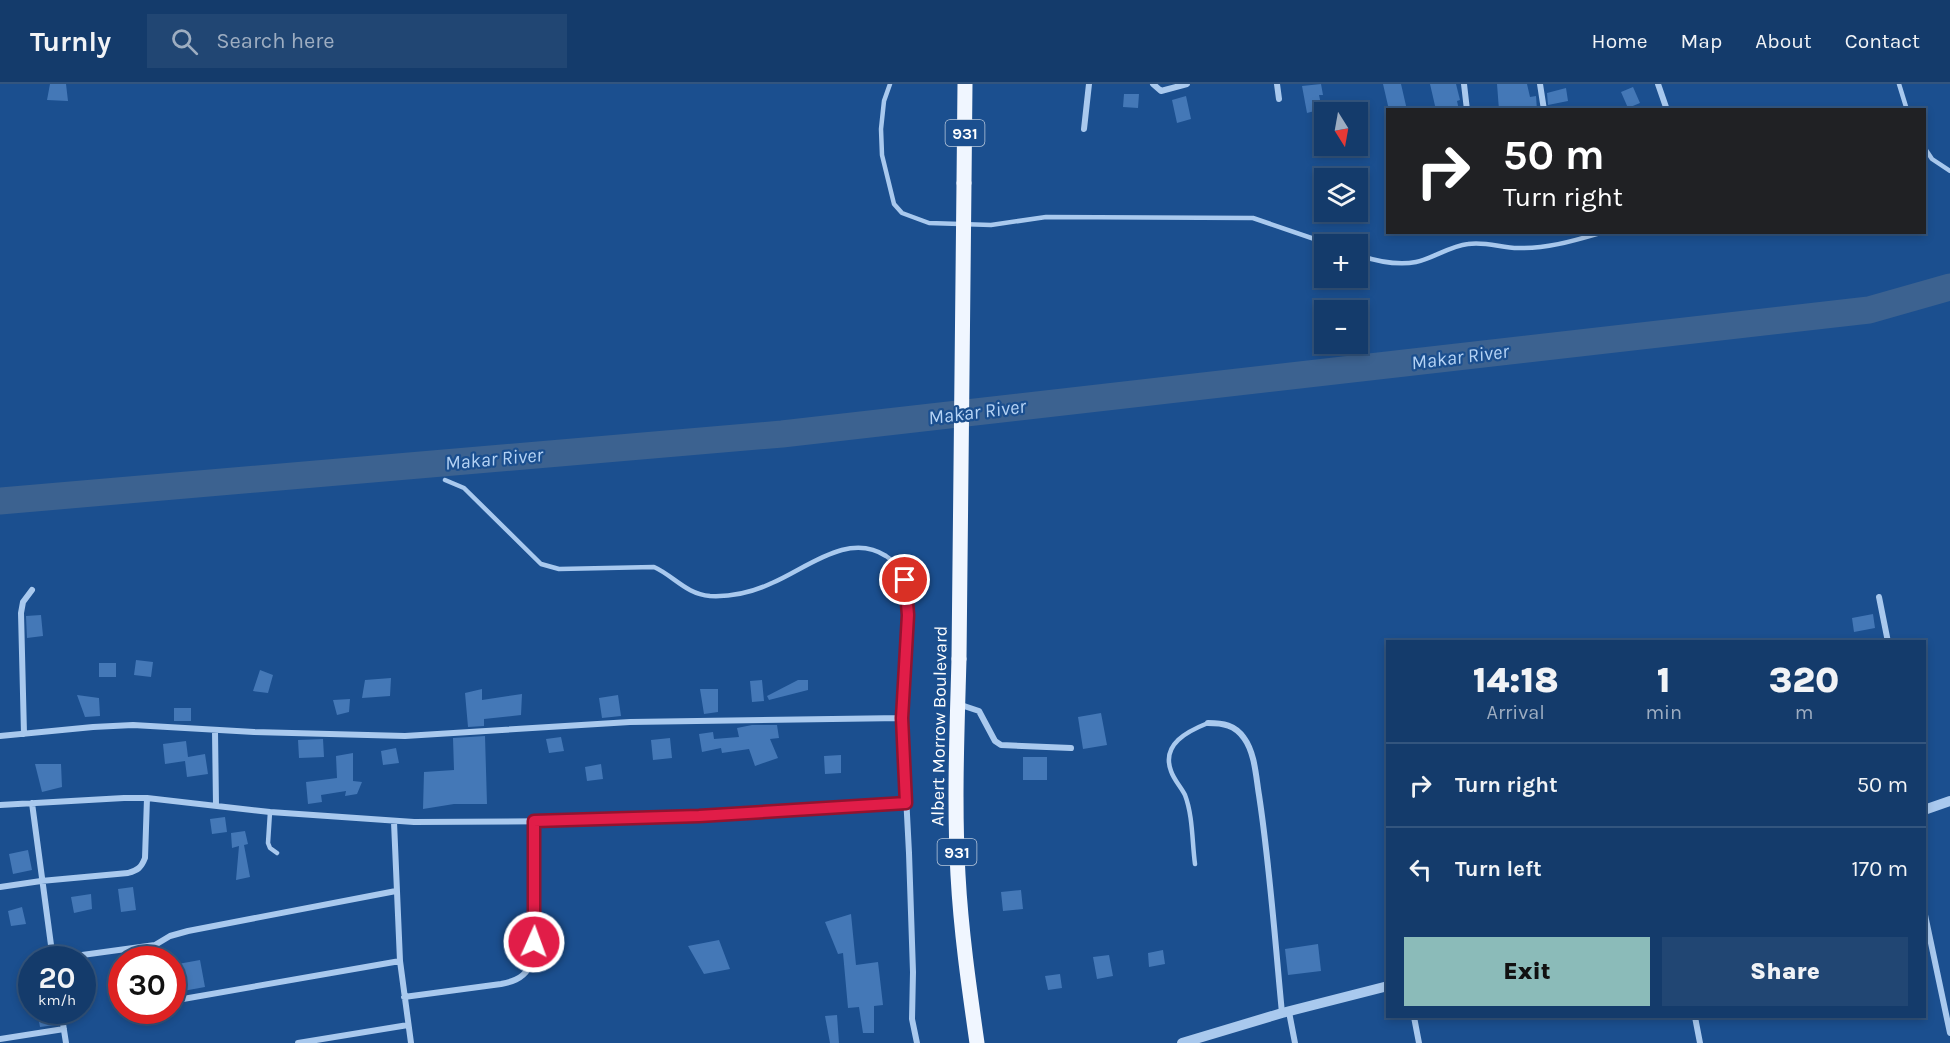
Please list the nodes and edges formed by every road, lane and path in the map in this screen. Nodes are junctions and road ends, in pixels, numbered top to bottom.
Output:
1 (890, 84) edge
2 (965, 84) edge
3 (1089, 84) edge
4 (1153, 84) edge
5 (1187, 84) edge
6 (1277, 84) edge
7 (1464, 84) edge
8 (1540, 84) edge
9 (1658, 84) edge
10 (1899, 84) edge
11 (1279, 99) dead end
12 (1467, 108) edge
13 (1544, 108) edge
14 (1666, 108) edge
15 (1906, 108) edge
16 (1084, 129) dead end
17 (1926, 150) edge
18 (1950, 171) edge
19 (1596, 234) edge
20 (1314, 239) edge
21 (1368, 258) edge
22 (445, 480) dead end
23 (32, 590) dead end
24 (1879, 597) dead end
25 (1888, 640) edge
26 (907, 645) joint
27 (958, 704) junction
28 (902, 718) junction
29 (1208, 723) joint
30 (215, 731) junction
31 (24, 734) junction
32 (0, 736) edge
33 (1071, 748) dead end
34 (147, 798) junction
35 (1950, 801) edge
36 (32, 803) junction
37 (906, 803) junction
38 (0, 805) edge
39 (216, 805) junction
40 (1926, 809) edge
41 (270, 812) junction
42 (534, 821) junction
43 (394, 822) junction
44 (277, 853) dead end
45 (1195, 864) dead end
46 (41, 881) junction
47 (0, 887) edge
48 (396, 891) junction
49 (1926, 920) edge
50 (51, 946) edge
51 (96, 953) edge
52 (400, 961) junction
53 (1386, 987) edge
54 (1950, 988) edge
55 (1941, 991) junction
56 (404, 997) junction
57 (186, 998) edge
58 (1285, 1013) junction
59 (1414, 1018) edge
60 (1695, 1018) edge
61 (63, 1024) edge
62 (408, 1025) junction
63 (64, 1029) junction
64 (1950, 1033) edge
65 (0, 1039) edge
66 (324, 1041) edge
67 (66, 1043) edge
68 (298, 1043) edge
69 (411, 1043) edge
70 (917, 1043) edge
71 (976, 1043) edge
72 (1182, 1043) edge
73 (1295, 1043) edge
74 (1419, 1043) edge
75 (1700, 1043) edge

1 - 20 lane
2 - 27 main road, Albert Morrow Boulevard / 931, bridge
3 - 16 street
4 - 5 street
6 - 11 street
7 - 12 street
8 - 13 street
9 - 14 street
10 - 15 lane
17 - 18 lane
19 - 21 lane
22 - 26 lane
23 - 31 street
24 - 25 street
26 - 28 street
27 - 33 street
27 - 71 main road, Albert Morrow Boulevard / 931
28 - 30 street
28 - 37 street
29 - 45 lane
29 - 58 street
30 - 31 street
30 - 39 street
31 - 32 street
34 - 36 street
34 - 39 street
34 - 46 street
35 - 40 street
36 - 38 street
36 - 46 street
37 - 42 street
37 - 70 street
39 - 41 street
41 - 43 street
41 - 44 lane
42 - 43 street
42 - 56 street
43 - 48 street
46 - 47 street
46 - 50 street
48 - 51 street
48 - 52 street
49 - 55 street
52 - 56 street
52 - 57 street
53 - 58 street
54 - 55 street
55 - 64 street
56 - 62 street
58 - 72 street
58 - 73 street
59 - 74 street
60 - 75 street
61 - 63 street
62 - 66 street
62 - 69 street
63 - 65 street
63 - 67 street
66 - 68 street

